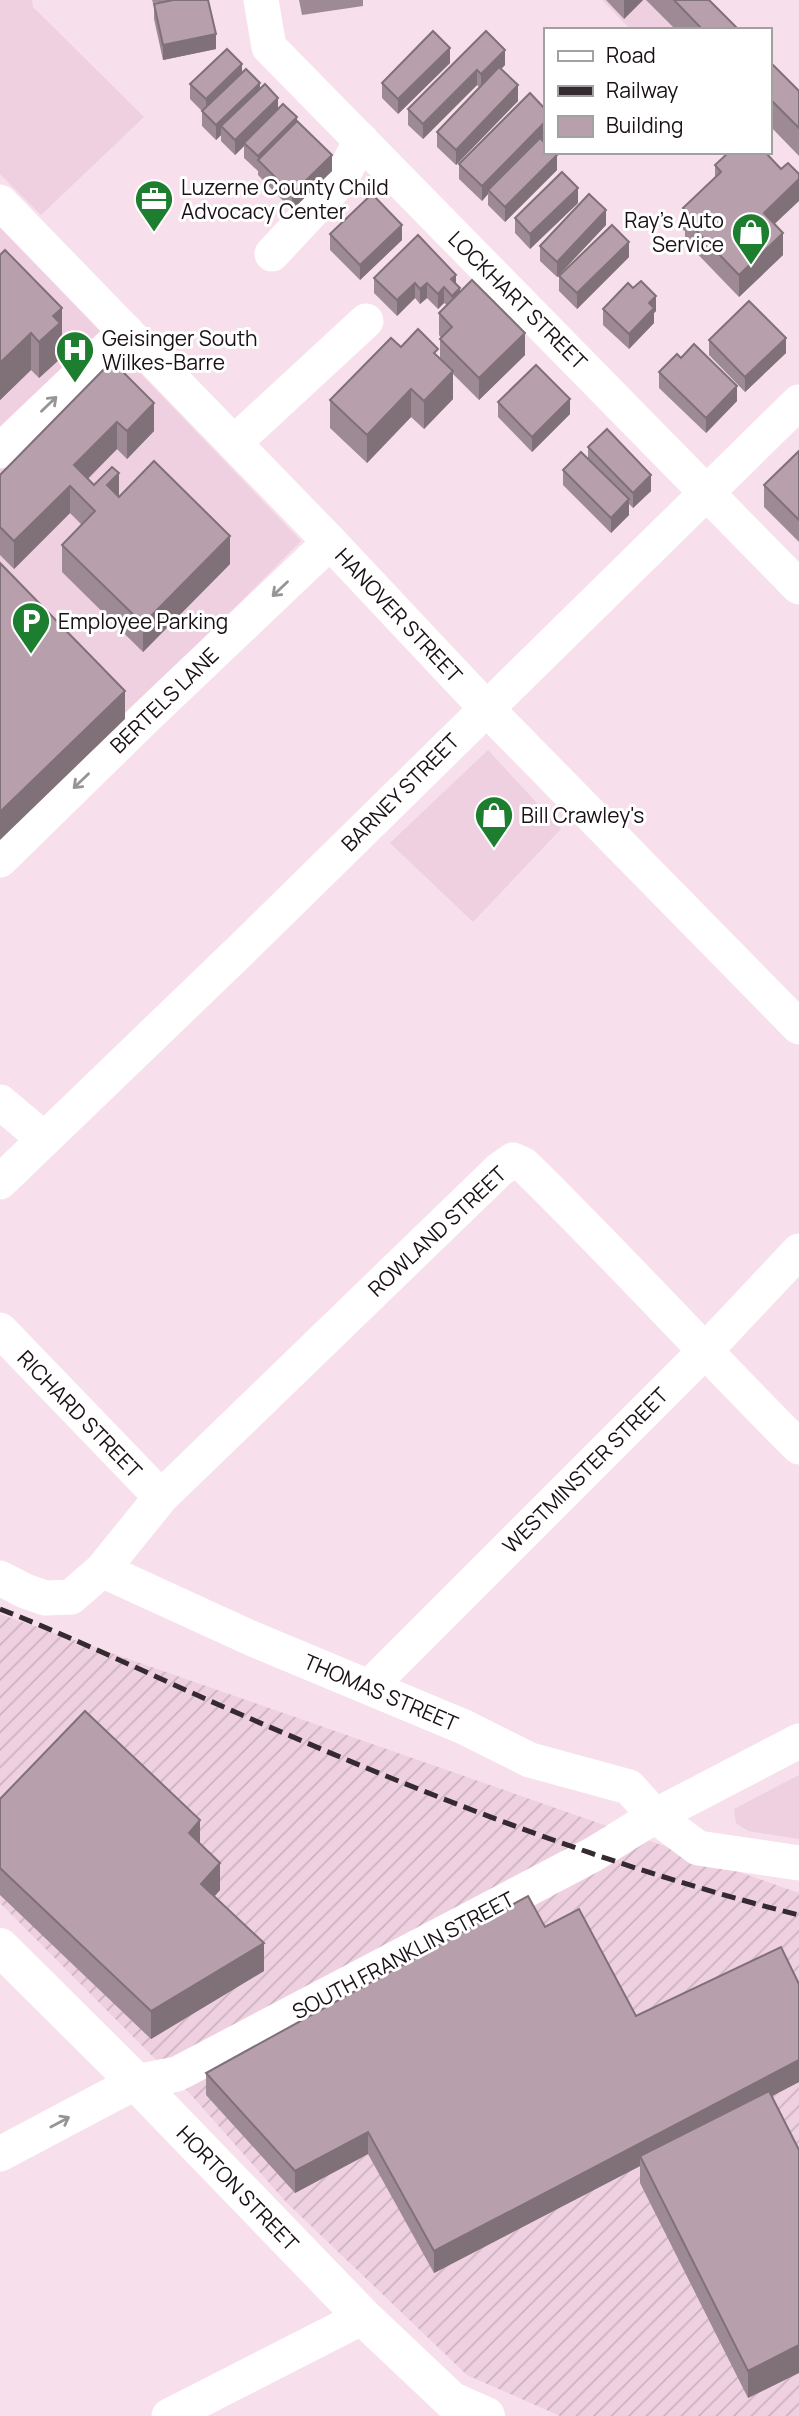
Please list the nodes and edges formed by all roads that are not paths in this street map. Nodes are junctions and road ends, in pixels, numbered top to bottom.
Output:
1 (261, 0) edge
2 (361, 140) junction
3 (0, 202) edge
4 (272, 254) dead end
5 (366, 321) dead end
6 (126, 331) junction
7 (799, 402) edge
8 (234, 443) junction
9 (0, 451) edge
10 (708, 493) junction
11 (330, 542) junction
12 (799, 587) edge
13 (486, 708) junction
14 (0, 860) edge
15 (799, 1027) edge
16 (0, 1102) edge
17 (0, 1124) edge
18 (37, 1146) junction
19 (0, 1182) edge
20 (799, 1251) edge
21 (0, 1330) edge
22 (704, 1352) junction
23 (799, 1447) edge
24 (161, 1497) junction
25 (102, 1570) junction
26 (0, 1578) edge
27 (369, 1687) junction
28 (792, 1752) edge
29 (655, 1816) junction
30 (799, 1863) edge
31 (0, 1947) edge
32 (136, 2082) junction
33 (0, 2154) edge
34 (363, 2317) junction
35 (467, 2411) edge
36 (169, 2416) edge

1 - 2 street, LOCKHART STREET
2 - 4 street
2 - 10 street, LOCKHART STREET
3 - 6 street, HANOVER STREET
5 - 8 street
6 - 8 street, HANOVER STREET
9 -> 6 street
7 - 10 street, BARNEY STREET
8 - 11 street, HANOVER STREET
10 - 12 street, LOCKHART STREET
10 - 13 street, BARNEY STREET
11 - 13 street, HANOVER STREET
11 -> 14 street, BERTELS LANE
13 - 15 street, HANOVER STREET
13 - 18 street, BARNEY STREET
16 - 18 street
17 - 18 street
18 - 19 street, BARNEY STREET
20 - 22 street, WESTMINSTER STREET
21 - 24 street, RICHARD STREET
22 - 23 street, ROWLAND STREET
22 - 24 street, ROWLAND STREET
22 - 27 street, WESTMINSTER STREET
24 - 25 street
25 - 26 street
25 - 27 street, THOMAS STREET
27 - 29 street, THOMAS STREET
28 - 29 street, SOUTH FRANKLIN STREET
29 - 30 street, THOMAS STREET
29 - 32 street, SOUTH FRANKLIN STREET
31 - 32 main road, HORTON STREET
33 -> 32 street, SOUTH FRANKLIN STREET
32 - 34 main road, HORTON STREET
34 - 35 main road, HORTON STREET
34 - 36 street

